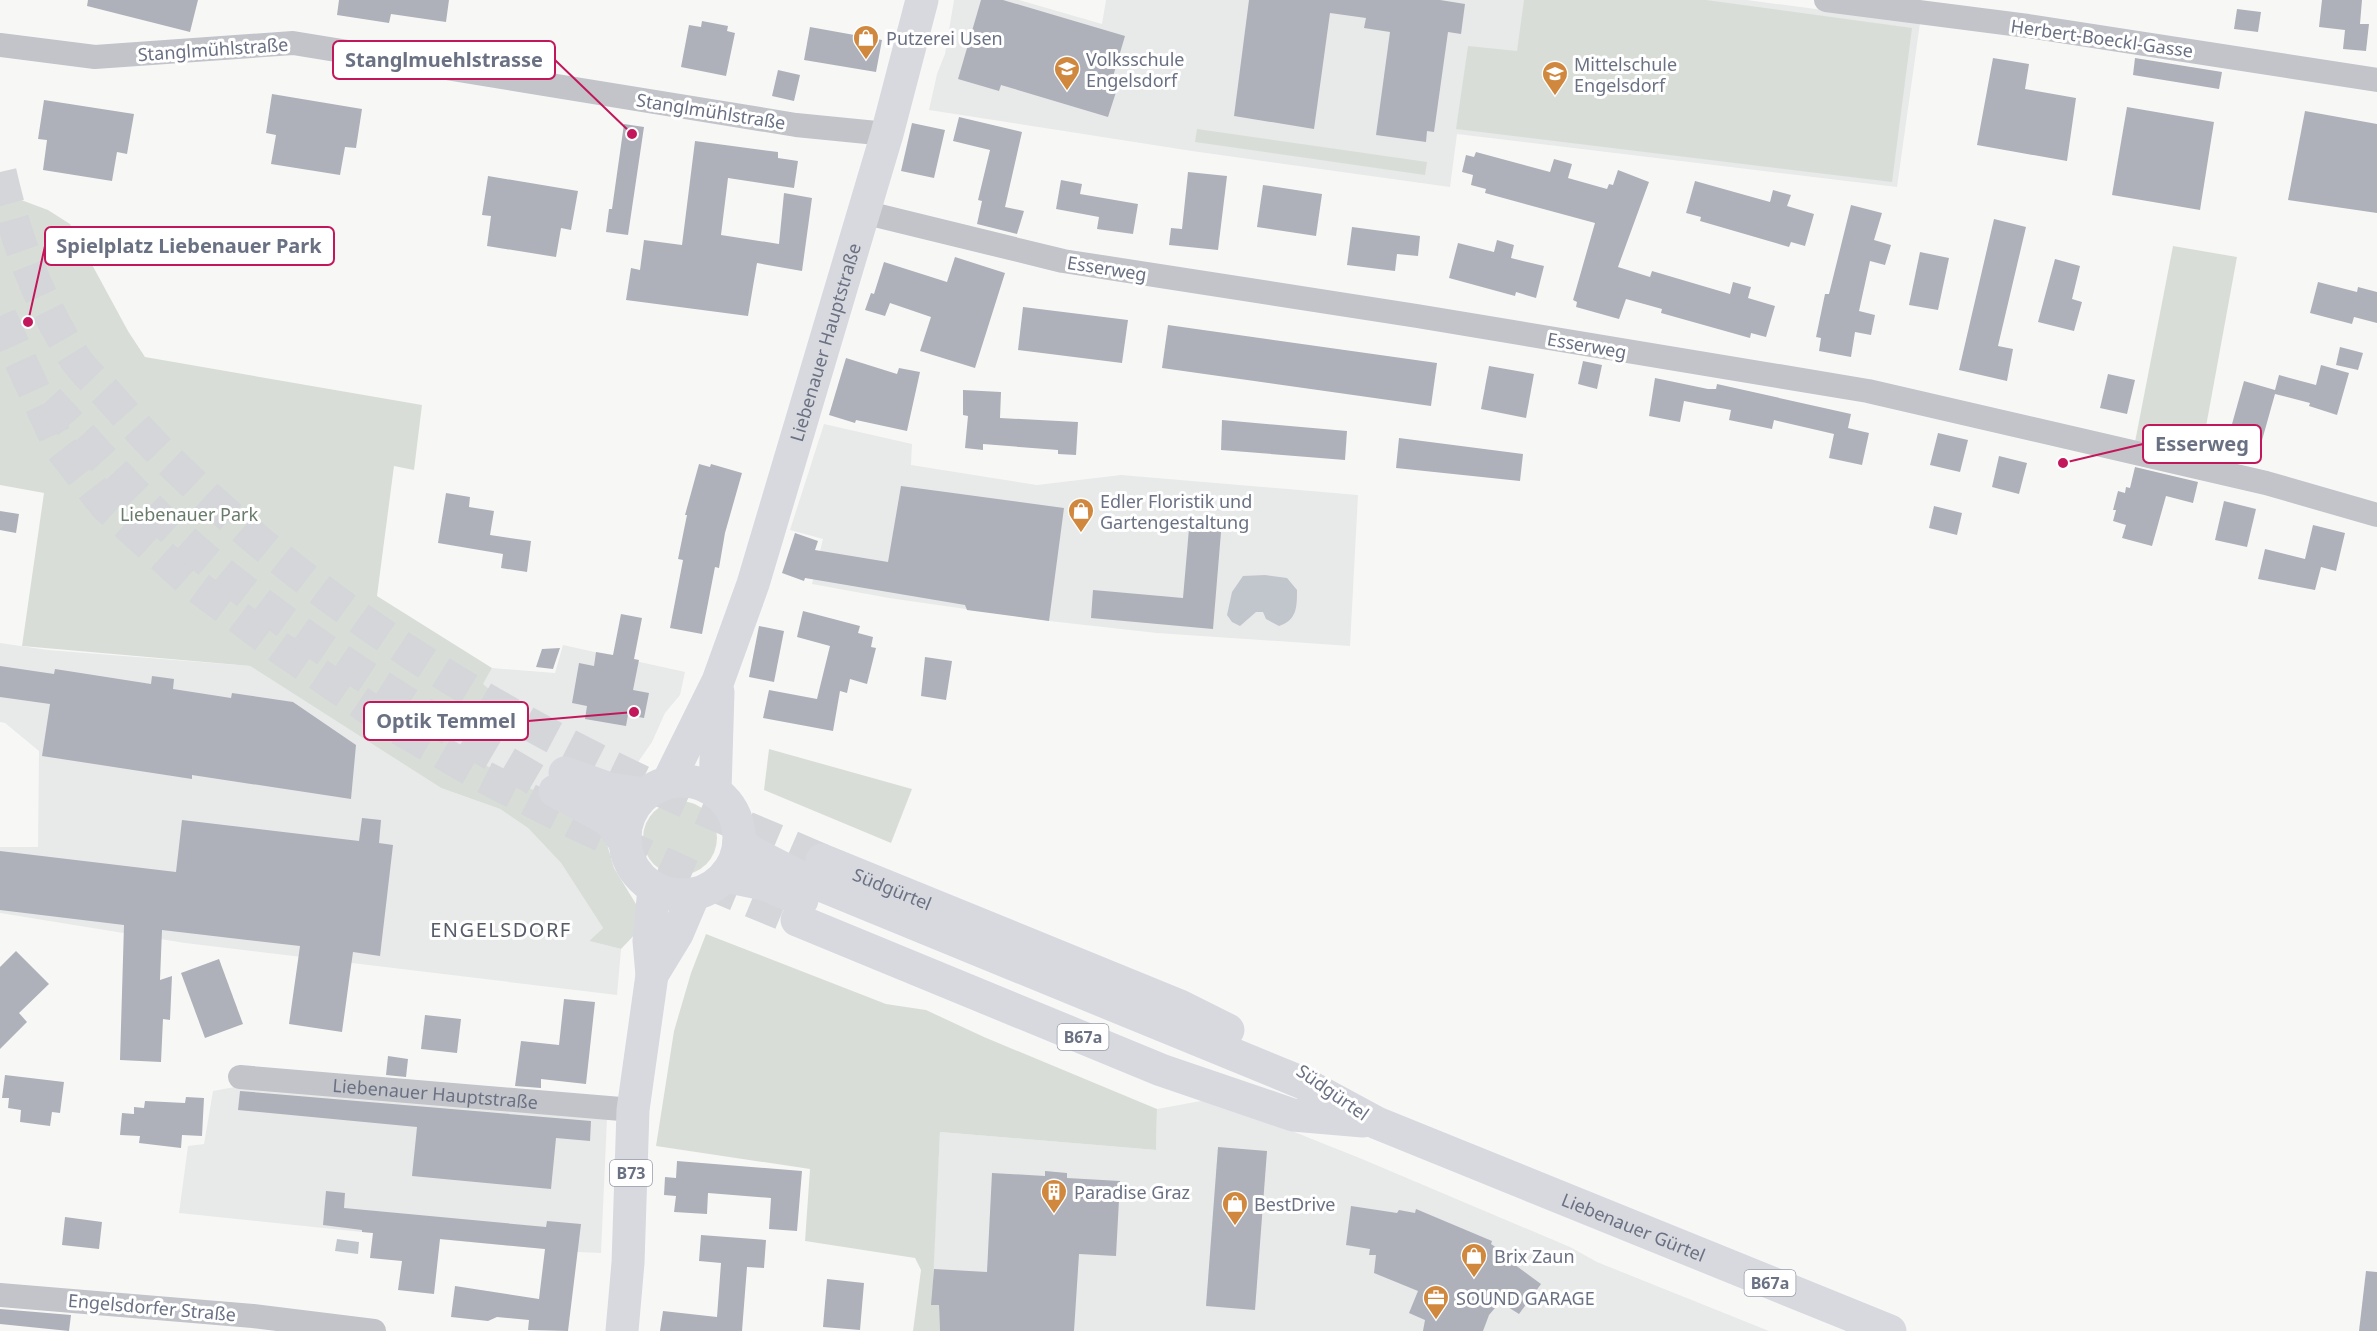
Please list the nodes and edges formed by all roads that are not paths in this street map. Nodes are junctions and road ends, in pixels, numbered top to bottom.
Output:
1 (922, 0) edge
2 (1826, 0) edge
3 (0, 45) edge
4 (2377, 80) edge
5 (887, 134) junction
6 (863, 212) junction
7 (2377, 515) edge
8 (718, 681) junction
9 (657, 788) junction
10 (715, 792) junction
11 (624, 841) junction
12 (739, 842) junction
13 (822, 860) tunnel mouth
14 (725, 876) junction
15 (654, 888) junction
16 (694, 894) junction
17 (798, 920) tunnel mouth
18 (652, 975) junction
19 (240, 1077) dead end
20 (633, 1110) junction
21 (1377, 1123) junction
22 (0, 1295) edge
23 (374, 1331) edge
24 (621, 1331) edge
25 (1890, 1331) edge

1 - 5 main road, Liebenauer Hauptstraße
2 - 4 street, Herbert-Boeckl-Gasse
3 - 5 street, Stanglmühlstraße
5 - 6 main road, Liebenauer Hauptstraße
6 - 7 street, Esserweg
6 - 8 main road, Liebenauer Hauptstraße
8 - 9 main road, Liebenauer Hauptstraße
8 - 10 main road, Liebenauer Hauptstraße
9 - 10 main road
9 - 11 main road
9 - 11 main road
10 - 12 main road
11 - 15 main road
12 - 14 main road
12 - 21 main road
13 - 21 main road, Südgürtel / B67a
14 - 16 main road
14 - 21 main road
15 - 16 main road
15 - 18 main road, B73
16 - 18 main road, B73
17 - 21 main road, Südgürtel / B67a
18 - 20 main road, B73
19 - 20 street, Liebenauer Hauptstraße
20 - 24 main road, B73
21 - 25 main road, Liebenauer Gürtel / B67a
22 - 23 street, Engelsdorfer Straße

